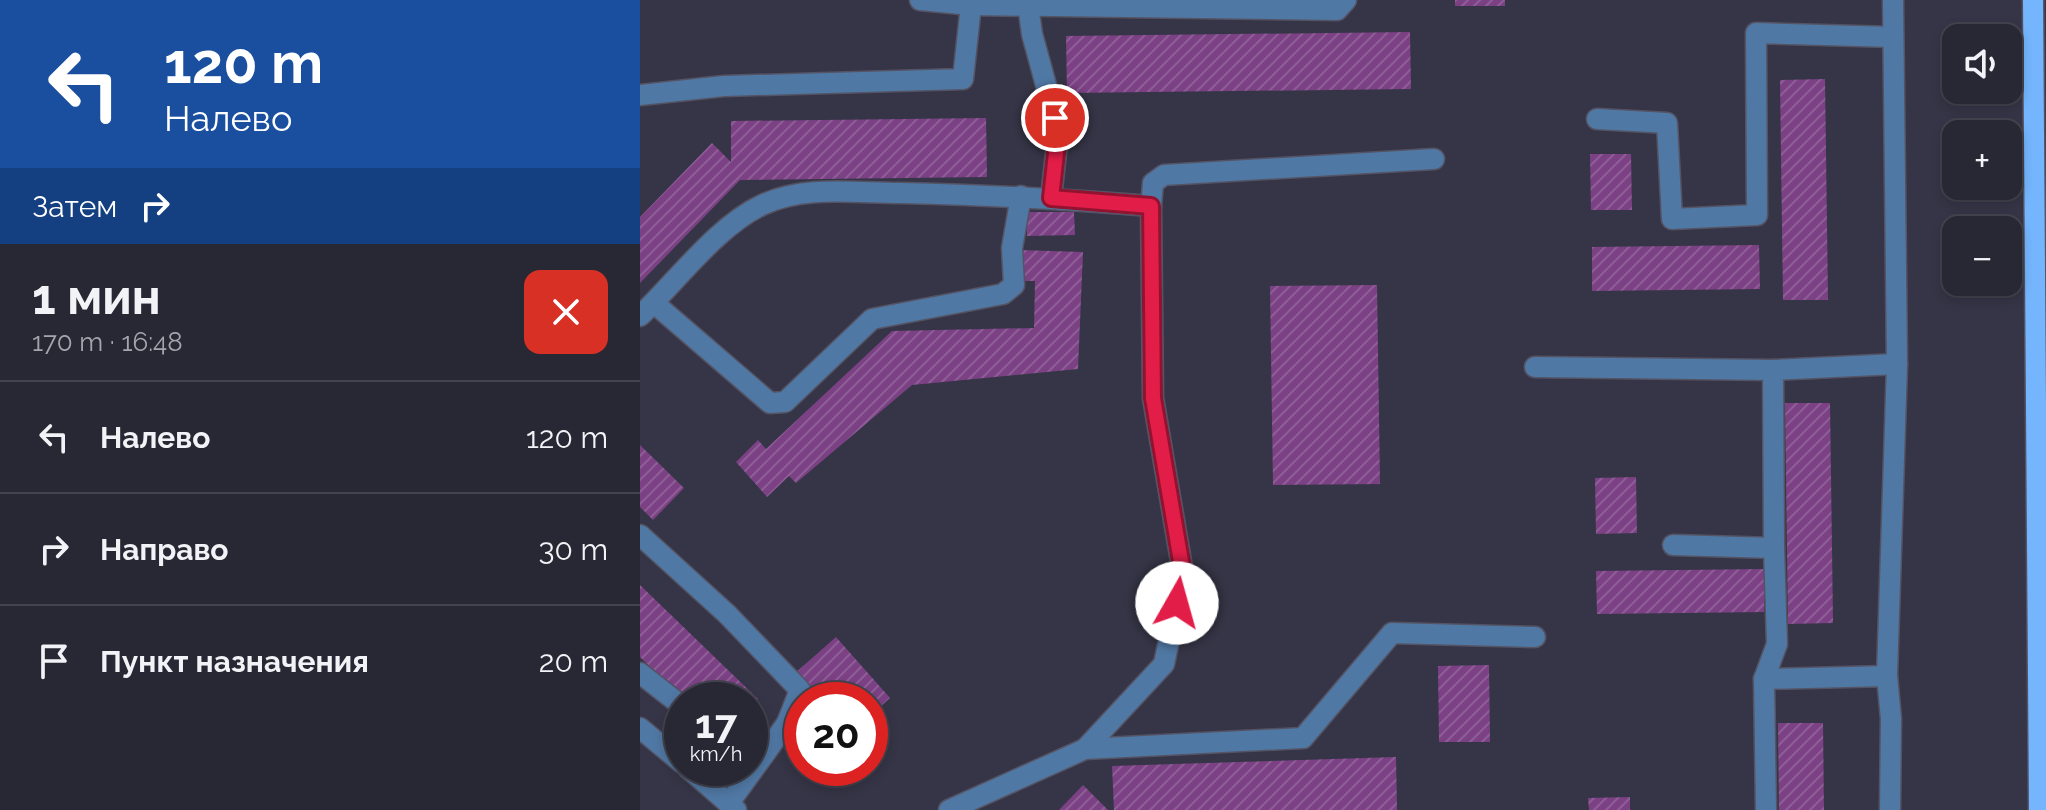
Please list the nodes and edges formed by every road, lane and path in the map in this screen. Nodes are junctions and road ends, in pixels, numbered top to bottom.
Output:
1 (920, 0) edge
2 (1346, 0) edge
3 (1893, 0) edge
4 (2033, 0) edge
5 (971, 5) junction
6 (1028, 5) junction
7 (1893, 37) junction
8 (640, 95) edge
9 (1597, 119) dead end
10 (1434, 159) dead end
11 (1021, 196) junction
12 (1051, 198) junction
13 (1151, 206) junction
14 (647, 309) edge
15 (1897, 364) junction
16 (1535, 367) dead end
17 (1773, 370) junction
18 (2041, 438) edge
19 (640, 535) edge
20 (1673, 545) dead end
21 (1774, 548) junction
22 (2042, 569) edge
23 (1535, 637) dead end
24 (640, 673) edge
25 (1887, 676) junction
26 (1764, 679) junction
27 (664, 692) edge
28 (2042, 722) edge
29 (640, 728) edge
30 (768, 745) edge
31 (664, 748) edge
32 (1085, 749) junction
33 (709, 786) edge
34 (742, 786) edge
35 (732, 806) edge
36 (949, 810) edge
37 (1766, 810) edge
38 (1890, 810) edge
39 (2039, 810) edge

1 - 5 lane
2 - 6 lane
3 - 7 lane
4 - 18 main road
5 - 6 lane
5 - 8 lane
6 - 12 lane
7 - 9 lane
7 - 15 lane
10 - 13 lane
11 - 12 lane
11 - 14 lane
11 - 14 lane
12 - 13 lane
13 - 32 lane
15 - 17 lane
15 - 25 lane
16 - 17 lane
17 - 21 lane
18 - 22 main road
19 - 30 lane
20 - 21 lane
21 - 26 lane
22 - 28 main road
23 - 32 lane
24 - 27 lane
25 - 26 lane
25 - 38 lane
26 - 37 lane
28 - 39 main road
29 - 31 lane
32 - 36 lane
33 - 35 lane
34 - 35 lane

